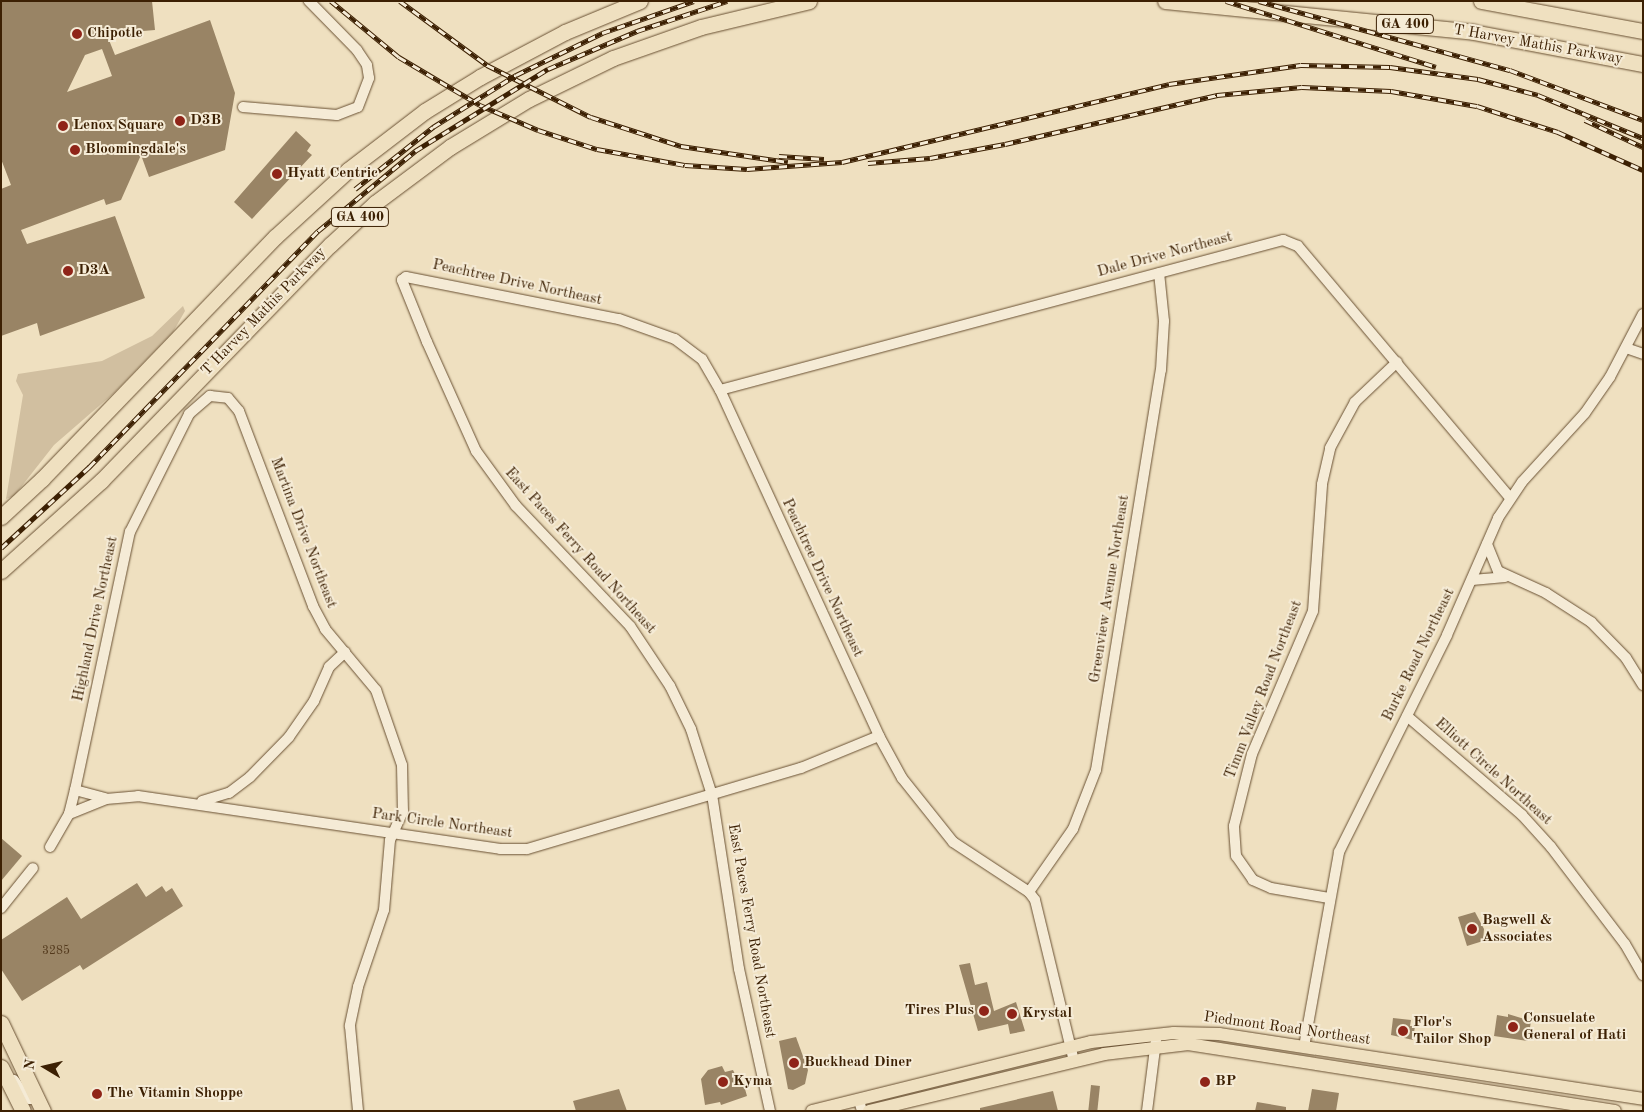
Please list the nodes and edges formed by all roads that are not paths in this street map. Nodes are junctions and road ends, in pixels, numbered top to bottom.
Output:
1 (309, 1) edge
2 (640, 1) edge
3 (809, 1) edge
4 (1165, 1) edge
5 (1481, 1) edge
6 (1643, 31) edge
7 (1643, 64) edge
8 (243, 107) dead end
9 (1158, 273) junction
10 (402, 280) joint
11 (1643, 314) edge
12 (1626, 348) junction
13 (1643, 354) edge
14 (1397, 362) junction
15 (720, 390) junction
16 (221, 395) joint
17 (1510, 498) junction
18 (1, 517) edge
19 (1487, 544) junction
20 (1, 571) edge
21 (1505, 577) junction
22 (1472, 580) junction
23 (345, 652) junction
24 (1643, 685) edge
25 (1406, 716) junction
26 (879, 736) junction
27 (75, 790) junction
28 (712, 795) junction
29 (106, 798) junction
30 (181, 801) junction
31 (69, 814) junction
32 (392, 833) junction
33 (50, 847) dead end
34 (33, 868) dead end
35 (1029, 892) junction
36 (1329, 898) junction
37 (1, 908) edge
38 (1643, 975) edge
39 (1, 1023) edge
40 (1156, 1041) junction
41 (1071, 1047) junction
42 (1304, 1047) junction
43 (1, 1061) edge
44 (1074, 1061) junction
45 (1, 1067) edge
46 (1566, 1087) junction
47 (36, 1096) junction
48 (1643, 1099) edge
49 (1565, 1106) edge
50 (859, 1107) edge
51 (23, 1111) edge
52 (43, 1111) edge
53 (358, 1111) edge
54 (770, 1111) edge
55 (812, 1111) edge
56 (869, 1111) edge
57 (1146, 1111) edge
58 (1615, 1111) edge

1 - 8 street
2 - 18 highway, GA 400
3 - 20 highway, T Harvey Mathis Parkway / GA 400
4 - 7 highway, T Harvey Mathis Parkway / GA 400
5 - 6 highway
9 - 14 street, Dale Drive Northeast
9 - 15 street, Dale Drive Northeast
9 - 35 street, Greenview Avenue Northeast
10 - 15 street, Peachtree Drive Northeast
10 - 28 street, East Paces Ferry Road Northeast
11 - 12 street, Burke Road Northeast
12 - 13 street
12 - 17 street, Burke Road Northeast
14 - 17 street, Dale Drive Northeast
14 - 36 street, Timm Valley Road Northeast
15 - 26 street, Peachtree Drive Northeast
16 - 23 street, Martina Drive Northeast
16 - 27 street, Highland Drive Northeast
17 - 19 street, Burke Road Northeast
19 - 21 street
19 - 22 street, Burke Road Northeast
21 - 22 street
21 - 24 street
22 - 25 street, Burke Road Northeast
23 - 30 street
23 - 32 street, Martina Drive Northeast
25 - 36 street, Burke Road Northeast
25 - 38 street, Elliott Circle Northeast
26 - 28 street, Park Circle Northeast
26 - 35 street, Peachtree Drive Northeast
27 - 29 street, Park Circle Northeast
27 - 31 street, Highland Drive Northeast
28 - 32 street, Park Circle Northeast
28 - 54 street, East Paces Ferry Road Northeast
29 - 30 street, Park Circle Northeast
29 - 31 street, Park Circle Northeast
30 - 32 street, Park Circle Northeast
31 - 33 street, Highland Drive Northeast
32 - 53 street, Martina Drive Northeast
34 - 37 street
35 - 41 street
36 - 42 street, Burke Road Northeast
39 - 47 highway
40 - 41 main road, Piedmont Road Northeast
40 - 42 main road, Piedmont Road Northeast
40 - 44 main road, Piedmont Road Northeast
40 - 49 main road, Piedmont Road Northeast
40 - 57 street
41 - 44 street
41 - 50 main road, Piedmont Road Northeast
42 - 46 main road, Piedmont Road Northeast
43 - 47 street
44 - 56 main road, Piedmont Road Northeast
45 - 51 highway
46 - 48 main road, Piedmont Road Northeast
46 - 49 street
47 - 52 highway
49 - 58 main road, Piedmont Road Northeast
50 - 55 main road, Piedmont Road Northeast

